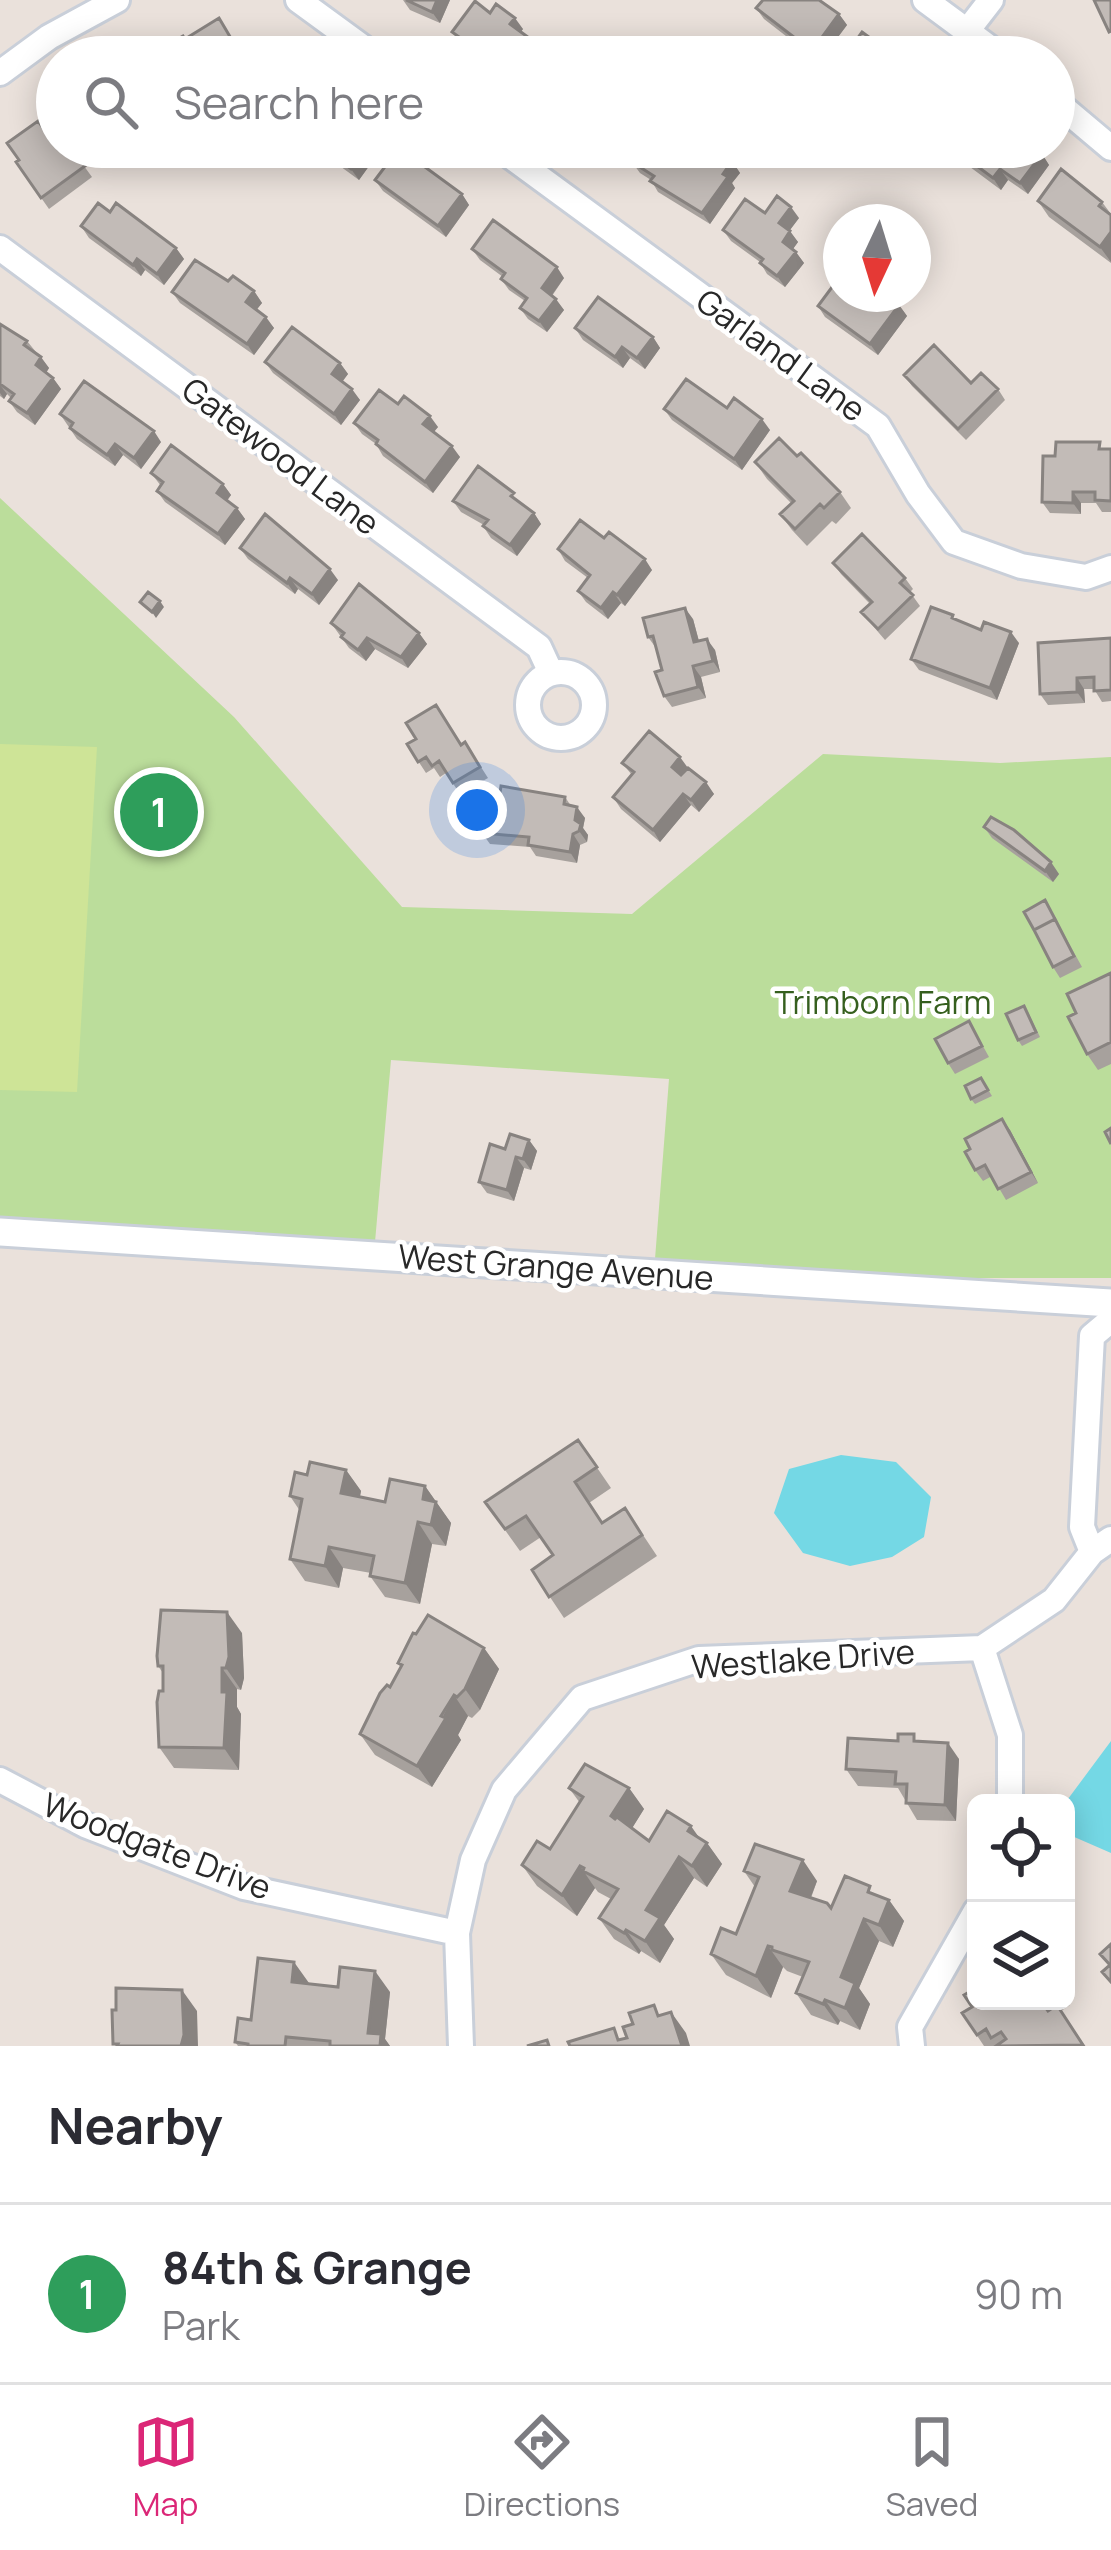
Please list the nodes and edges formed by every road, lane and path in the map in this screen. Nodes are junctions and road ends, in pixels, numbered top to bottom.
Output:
1 (117, 0) edge
2 (298, 0) edge
3 (926, 0) edge
4 (992, 0) edge
5 (967, 31) junction
6 (51, 36) edge
7 (347, 36) edge
8 (974, 36) edge
9 (36, 47) edge
10 (0, 73) edge
11 (1075, 118) edge
12 (1111, 148) edge
13 (528, 168) edge
14 (0, 248) edge
15 (1111, 568) edge
16 (551, 673) dead end
17 (0, 1232) edge
18 (1111, 1303) edge
19 (1111, 1320) edge
20 (1102, 1546) edge
21 (982, 1648) junction
22 (0, 1780) edge
23 (1010, 1794) edge
24 (967, 1927) edge
25 (457, 1933) junction
26 (461, 2046) edge
27 (912, 2046) edge

1 - 6 street
2 - 7 street
3 - 5 street
4 - 5 street
5 - 8 street
9 - 10 street
11 - 12 street
13 - 15 street, Garland Lane
14 - 16 street, Gatewood Lane
17 - 18 street, West Grange Avenue
19 - 20 street
20 - 21 street
21 - 23 street
21 - 25 street, Westlake Drive
22 - 25 street, Woodgate Drive
24 - 27 street
25 - 26 street, Westlake Drive

